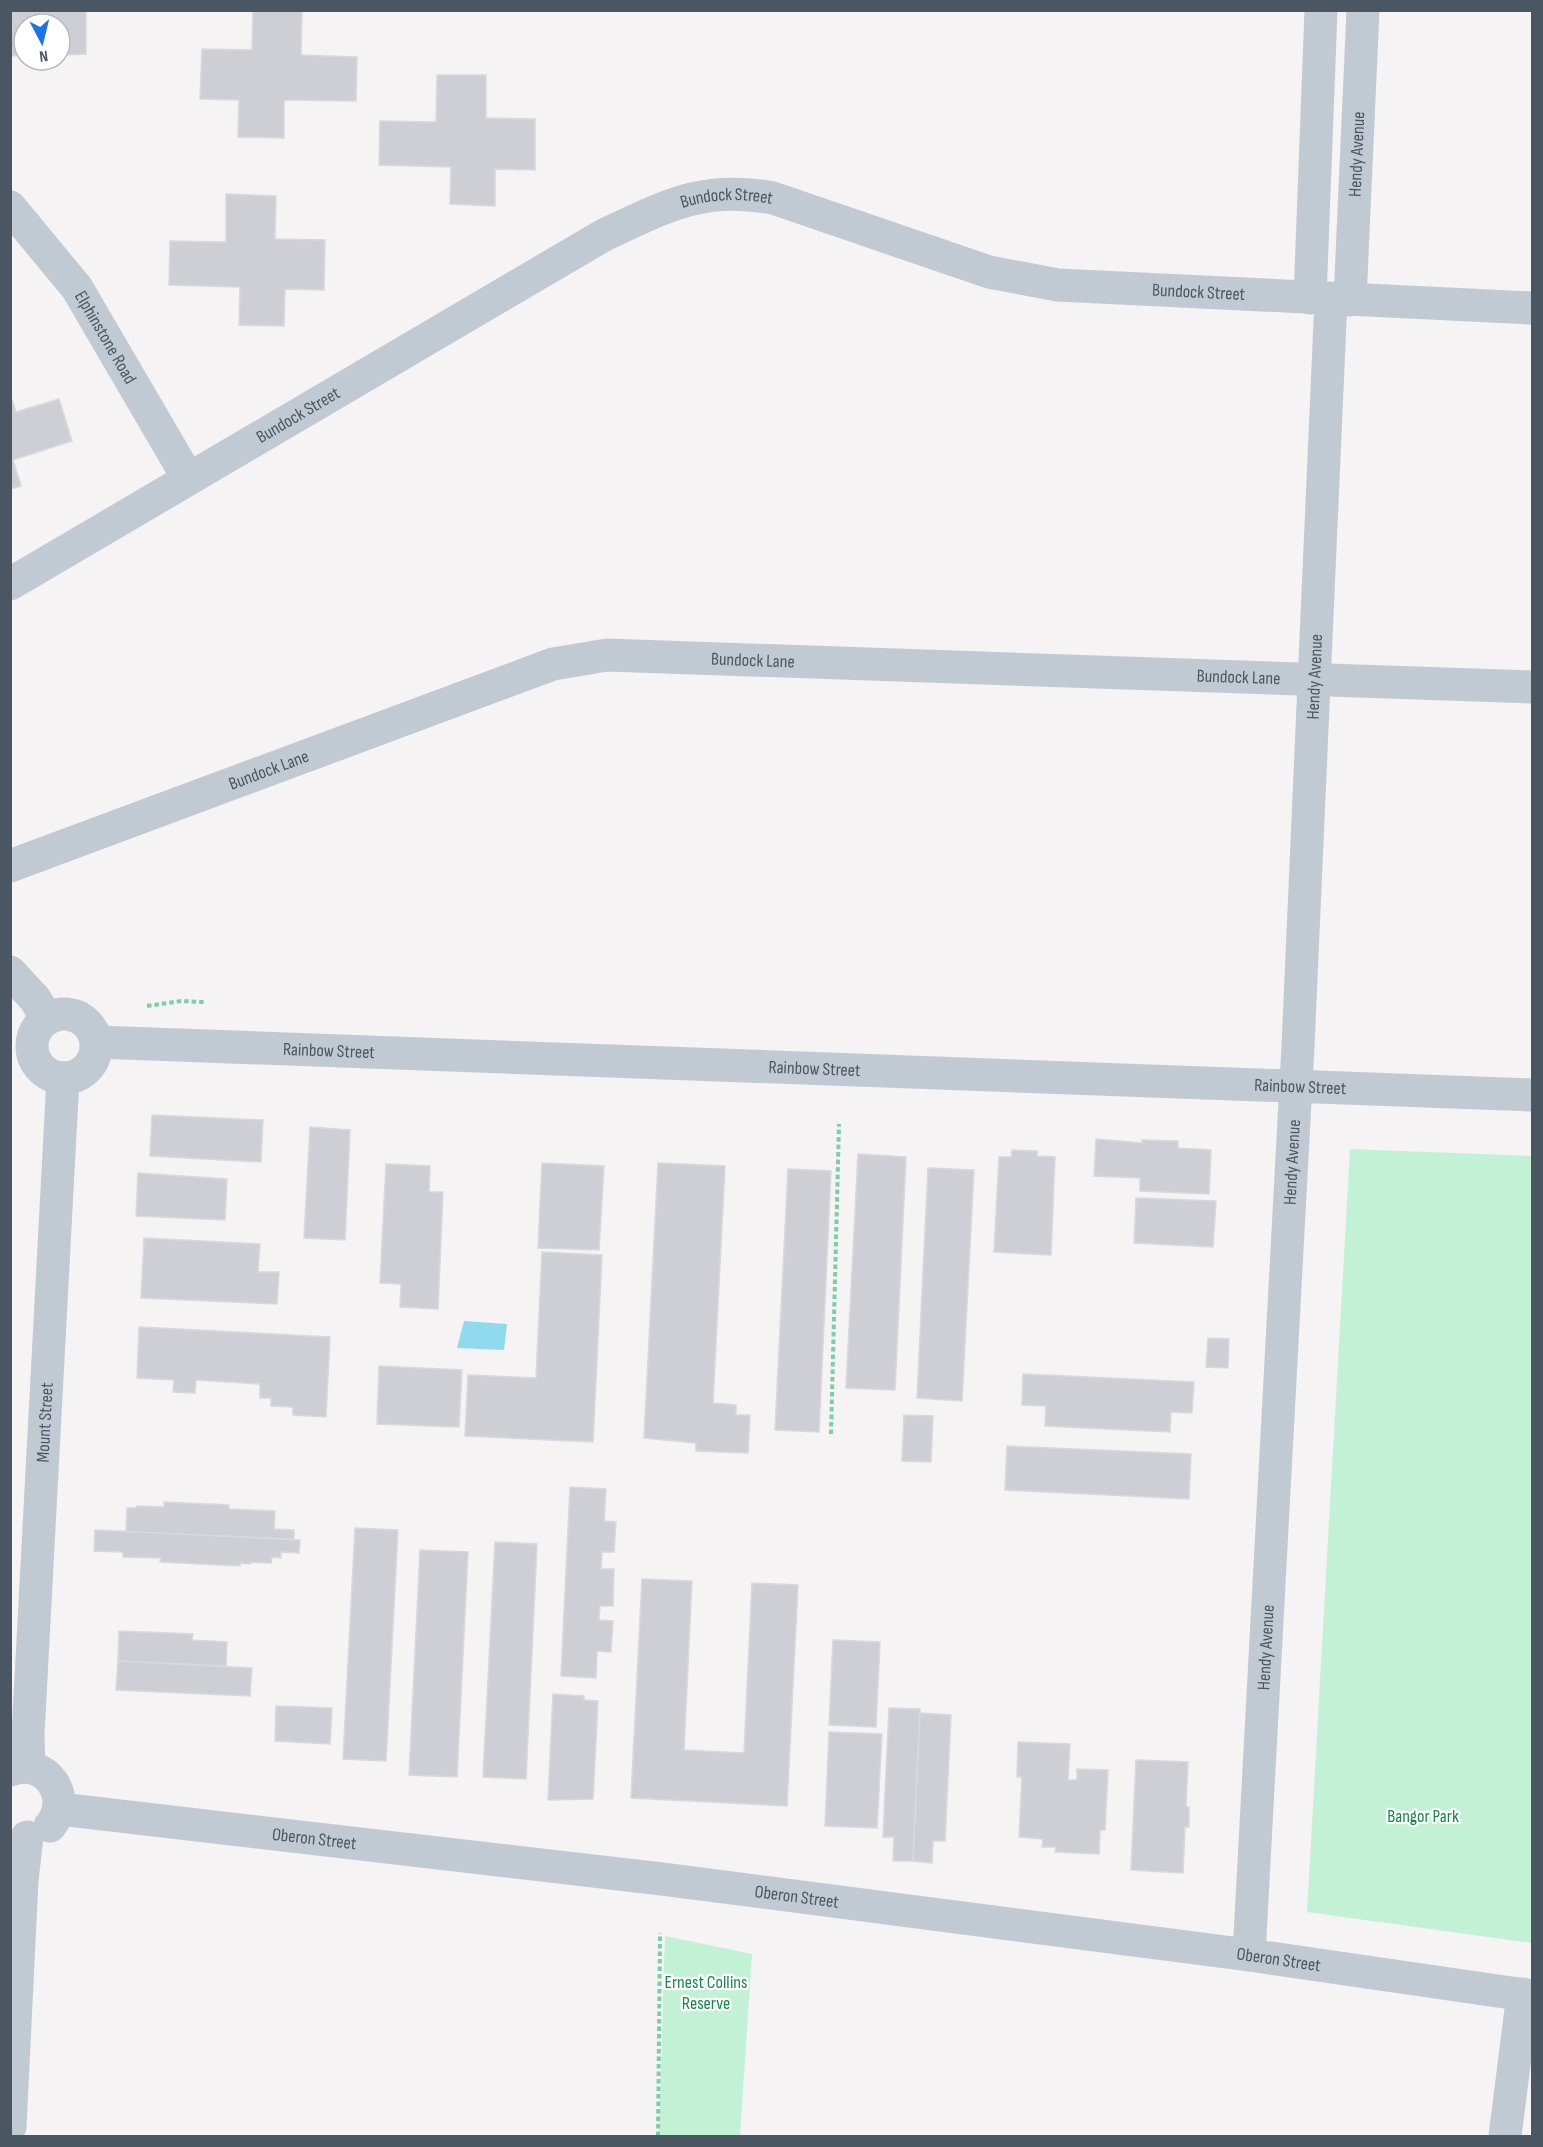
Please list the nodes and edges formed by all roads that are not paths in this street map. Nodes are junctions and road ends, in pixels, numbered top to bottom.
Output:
1 (1321, 10) edge
2 (1363, 10) edge
3 (10, 207) edge
4 (1330, 299) junction
5 (1533, 308) edge
6 (188, 478) junction
7 (10, 584) edge
8 (1316, 678) junction
9 (1533, 687) edge
10 (10, 866) edge
11 (10, 972) edge
12 (47, 1018) junction
13 (97, 1042) junction
14 (63, 1078) junction
15 (1296, 1086) junction
16 (1533, 1095) edge
17 (20, 1769) edge
18 (60, 1809) junction
19 (19, 1836) edge
20 (1249, 1955) junction
21 (1528, 1995) edge
22 (12, 2058) edge
23 (10, 2127) edge
24 (1505, 2136) edge

1 - 4 street, Hendy Avenue
2 - 4 street, Hendy Avenue
3 - 6 street, Elphinstone Road
4 - 5 street, Bundock Street
4 - 6 street, Bundock Street
4 - 8 street, Hendy Avenue
6 - 7 street, Bundock Street
8 - 9 street, Bundock Lane
8 - 10 street, Bundock Lane
8 - 15 street, Hendy Avenue
11 - 12 street
12 - 13 street
12 - 14 street
13 - 14 street
13 - 15 street, Rainbow Street
14 - 17 street, Mount Street
15 - 16 street, Rainbow Street
15 - 20 street, Hendy Avenue
17 - 18 street
18 - 19 street
18 - 20 street, Oberon Street
19 - 22 street
20 - 21 street, Oberon Street
21 - 24 street
22 - 23 street

